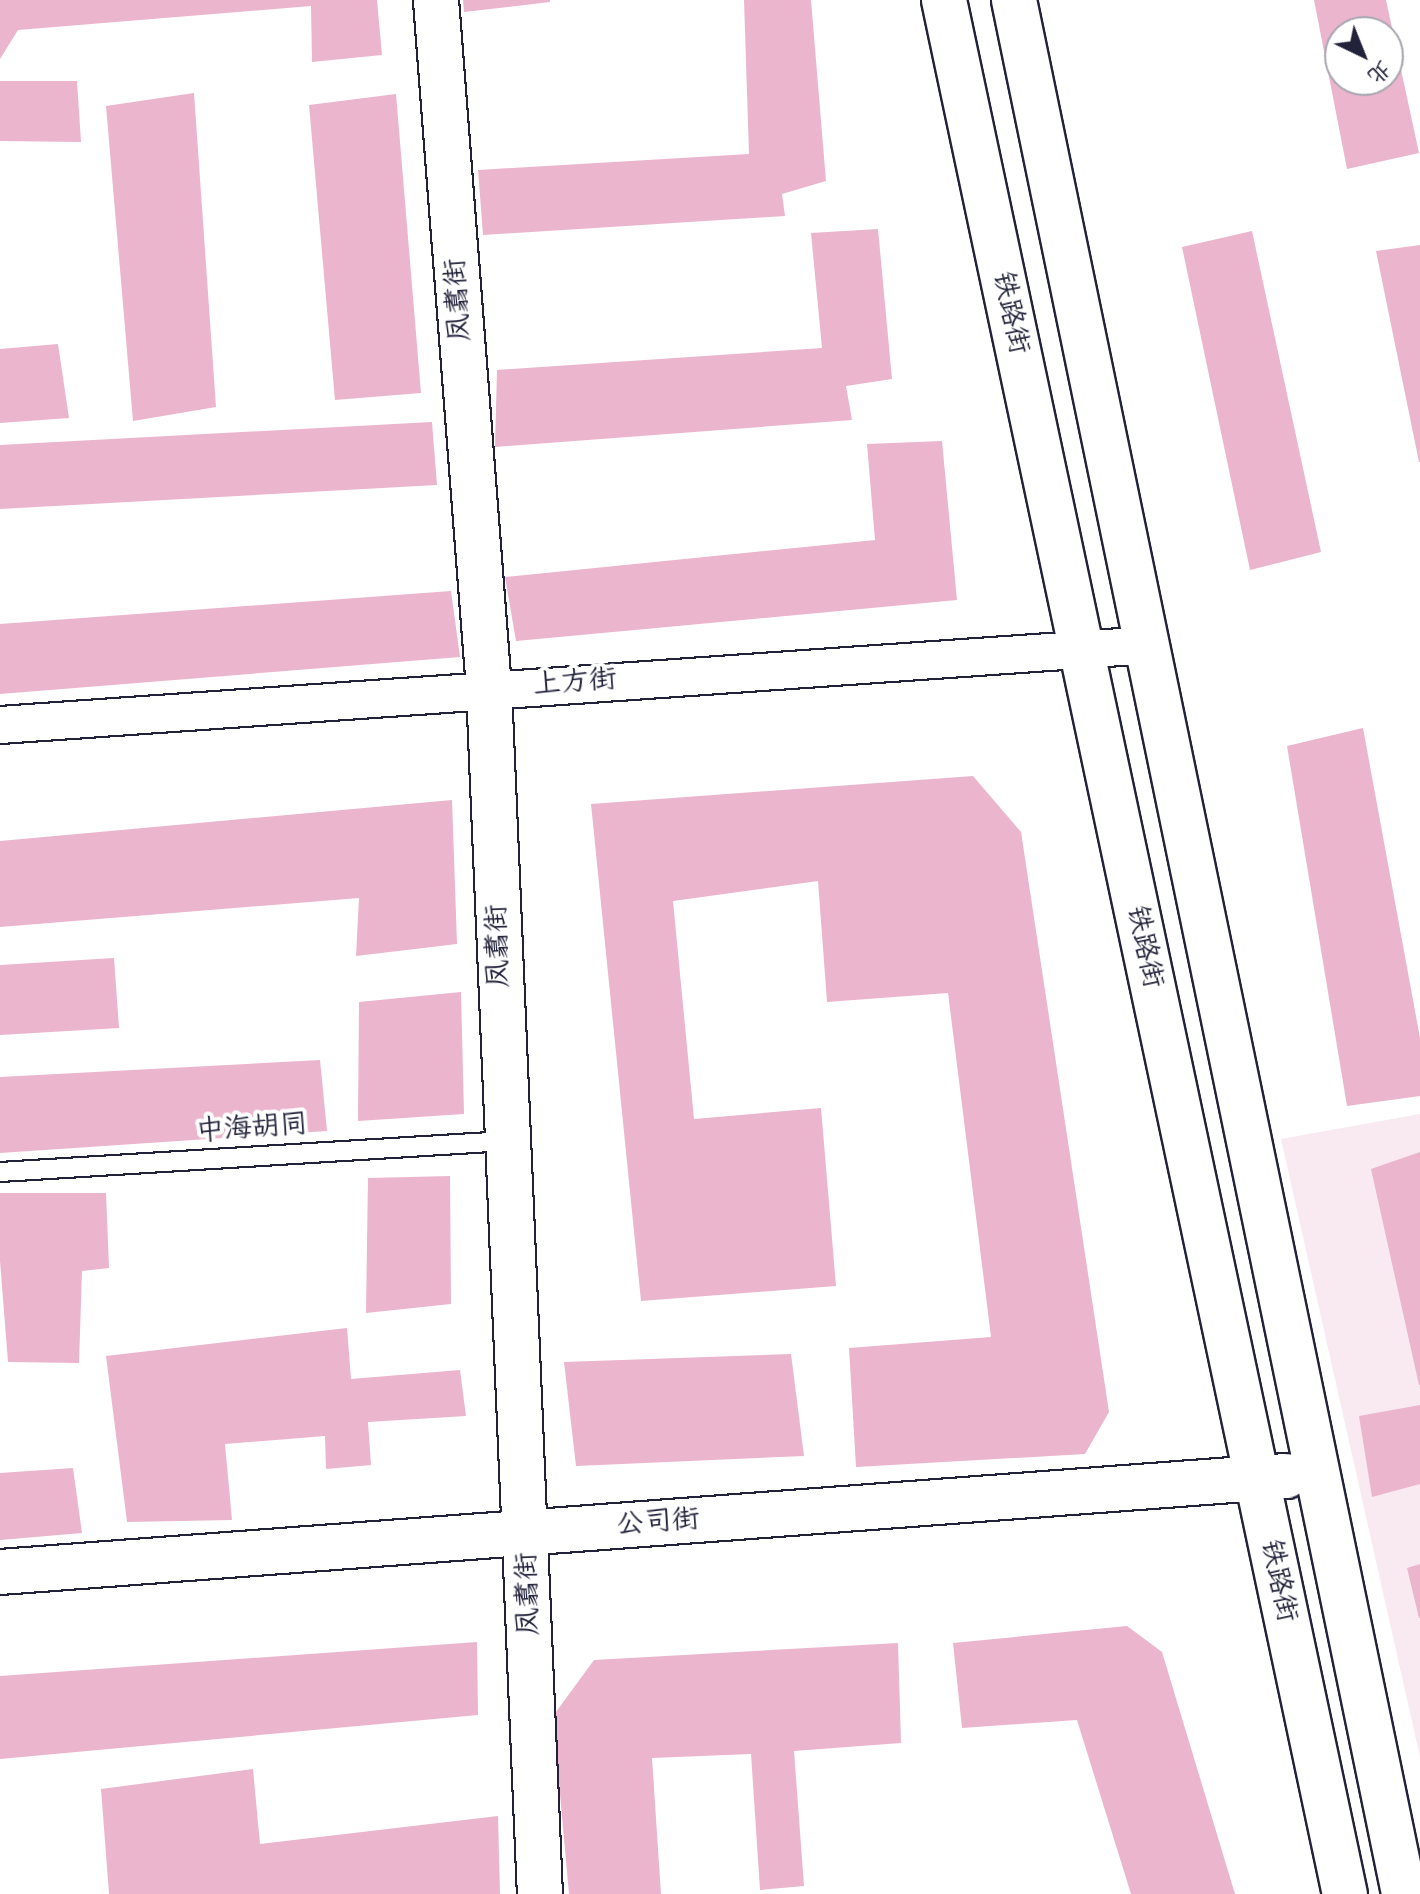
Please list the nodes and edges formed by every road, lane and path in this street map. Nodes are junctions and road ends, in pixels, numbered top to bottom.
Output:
1 (436, 0) edge
2 (944, 0) edge
3 (1014, 0) edge
4 (1150, 645) junction
5 (1081, 650) junction
6 (489, 689) junction
7 (0, 725) edge
8 (507, 1141) junction
9 (0, 1172) edge
10 (1316, 1474) junction
11 (1257, 1478) junction
12 (527, 1533) junction
13 (0, 1572) edge
14 (540, 1894) edge
15 (1345, 1894) edge
16 (1404, 1894) edge

1 - 6 main road, 凤翥街
2 - 5 main road, 铁路街
3 - 4 main road
4 - 5 street, 上方街
4 - 10 main road
5 - 6 street, 上方街
5 - 11 main road, 铁路街
6 - 7 street, 上方街
6 - 8 main road, 凤翥街
8 - 9 lane, 中海胡同
8 - 12 main road, 凤翥街
10 - 11 main road, 公司街
10 - 16 main road
11 - 12 main road, 公司街
11 - 15 main road, 铁路街
12 - 13 main road, 公司街
12 - 14 main road, 凤翥街

